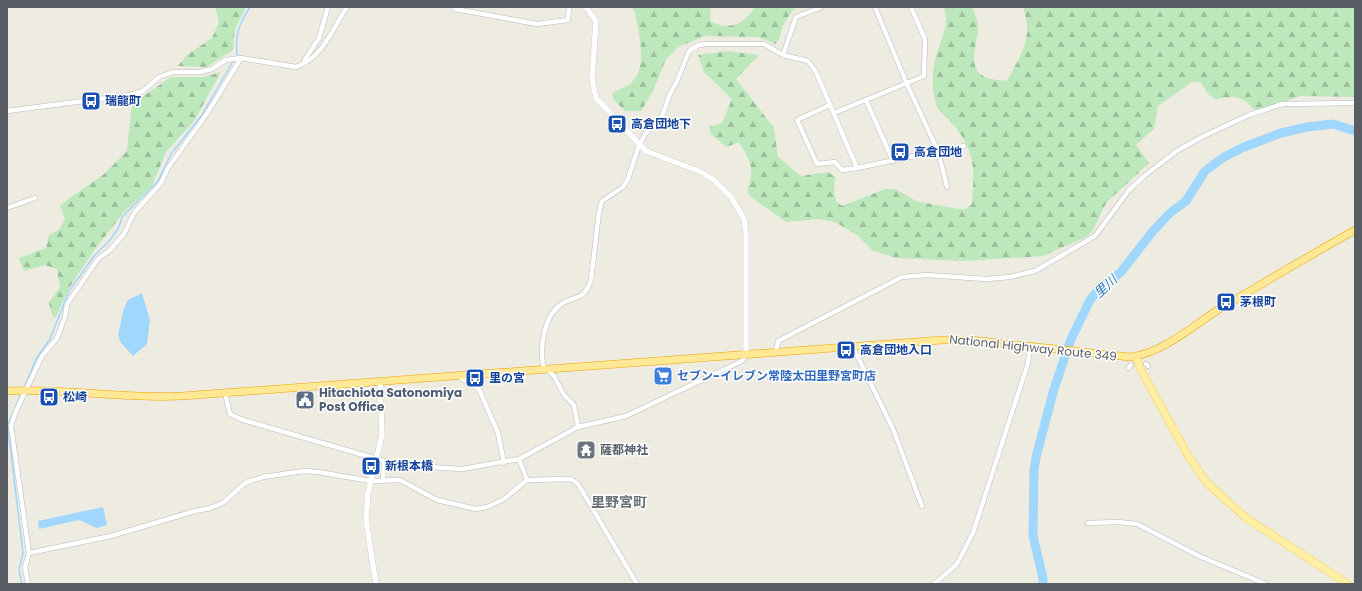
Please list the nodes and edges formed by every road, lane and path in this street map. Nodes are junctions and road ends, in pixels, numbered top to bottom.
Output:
1 (328, 7) edge
2 (347, 7) edge
3 (454, 7) edge
4 (569, 7) edge
5 (586, 7) edge
6 (804, 7) edge
7 (822, 7) edge
8 (875, 7) edge
9 (911, 7) edge
10 (806, 13) junction
11 (783, 55) junction
12 (240, 58) junction
13 (301, 66) junction
14 (906, 82) junction
15 (866, 100) junction
16 (1355, 103) edge
17 (830, 105) junction
18 (7, 110) edge
19 (834, 113) junction
20 (639, 145) junction
21 (964, 146) dead end
22 (938, 151) junction
23 (893, 161) junction
24 (857, 168) junction
25 (947, 188) dead end
26 (35, 198) dead end
27 (7, 208) edge
28 (1355, 230) edge
29 (854, 346) junction
30 (1034, 347) junction
31 (776, 352) junction
32 (746, 354) junction
33 (1136, 356) junction
34 (546, 370) junction
35 (458, 376) junction
36 (380, 382) junction
37 (26, 390) junction
38 (7, 392) edge
39 (225, 393) junction
40 (578, 427) junction
41 (377, 459) junction
42 (519, 459) junction
43 (384, 461) junction
44 (504, 463) junction
45 (383, 480) junction
46 (527, 480) junction
47 (371, 481) junction
48 (922, 506) dead end
49 (1088, 523) dead end
50 (29, 553) junction
51 (1343, 583) edge
52 (28, 584) edge
53 (376, 584) edge
54 (637, 584) edge
55 (934, 584) edge
56 (1266, 584) edge

1 - 13 street
2 - 13 street
3 - 4 street
5 - 20 street
6 - 10 street
7 - 10 street
8 - 14 street
9 - 14 street
10 - 11 street
11 - 17 street
11 - 20 street
12 - 13 street
12 - 18 street
12 - 37 street
14 - 15 street
14 - 22 street
15 - 19 street
15 - 23 street
16 - 31 street
17 - 19 street
17 - 24 street
19 - 24 street
20 - 32 street
20 - 34 street
21 - 22 street
22 - 23 street
22 - 25 street
23 - 24 street
26 - 27 street
28 - 33 highway, National Highway Route 349
29 - 30 highway, National Highway Route 349
29 - 31 highway, National Highway Route 349
29 - 48 street
30 - 33 highway, National Highway Route 349
30 - 55 street
31 - 32 highway, National Highway Route 349
32 - 34 highway, National Highway Route 349
32 - 40 street
33 - 51 main road
34 - 35 highway, National Highway Route 349
34 - 40 street
35 - 36 highway, National Highway Route 349
35 - 44 street
36 - 39 highway, National Highway Route 349
36 - 41 street
37 - 38 highway, National Highway Route 349
37 - 39 highway, National Highway Route 349
37 - 50 street
39 - 41 street
40 - 42 street
41 - 43 street
41 - 47 street
42 - 44 street
42 - 46 street
43 - 44 street
43 - 45 street
45 - 46 street
45 - 47 street
46 - 54 street
47 - 50 street
47 - 53 street
49 - 56 street
50 - 52 street

